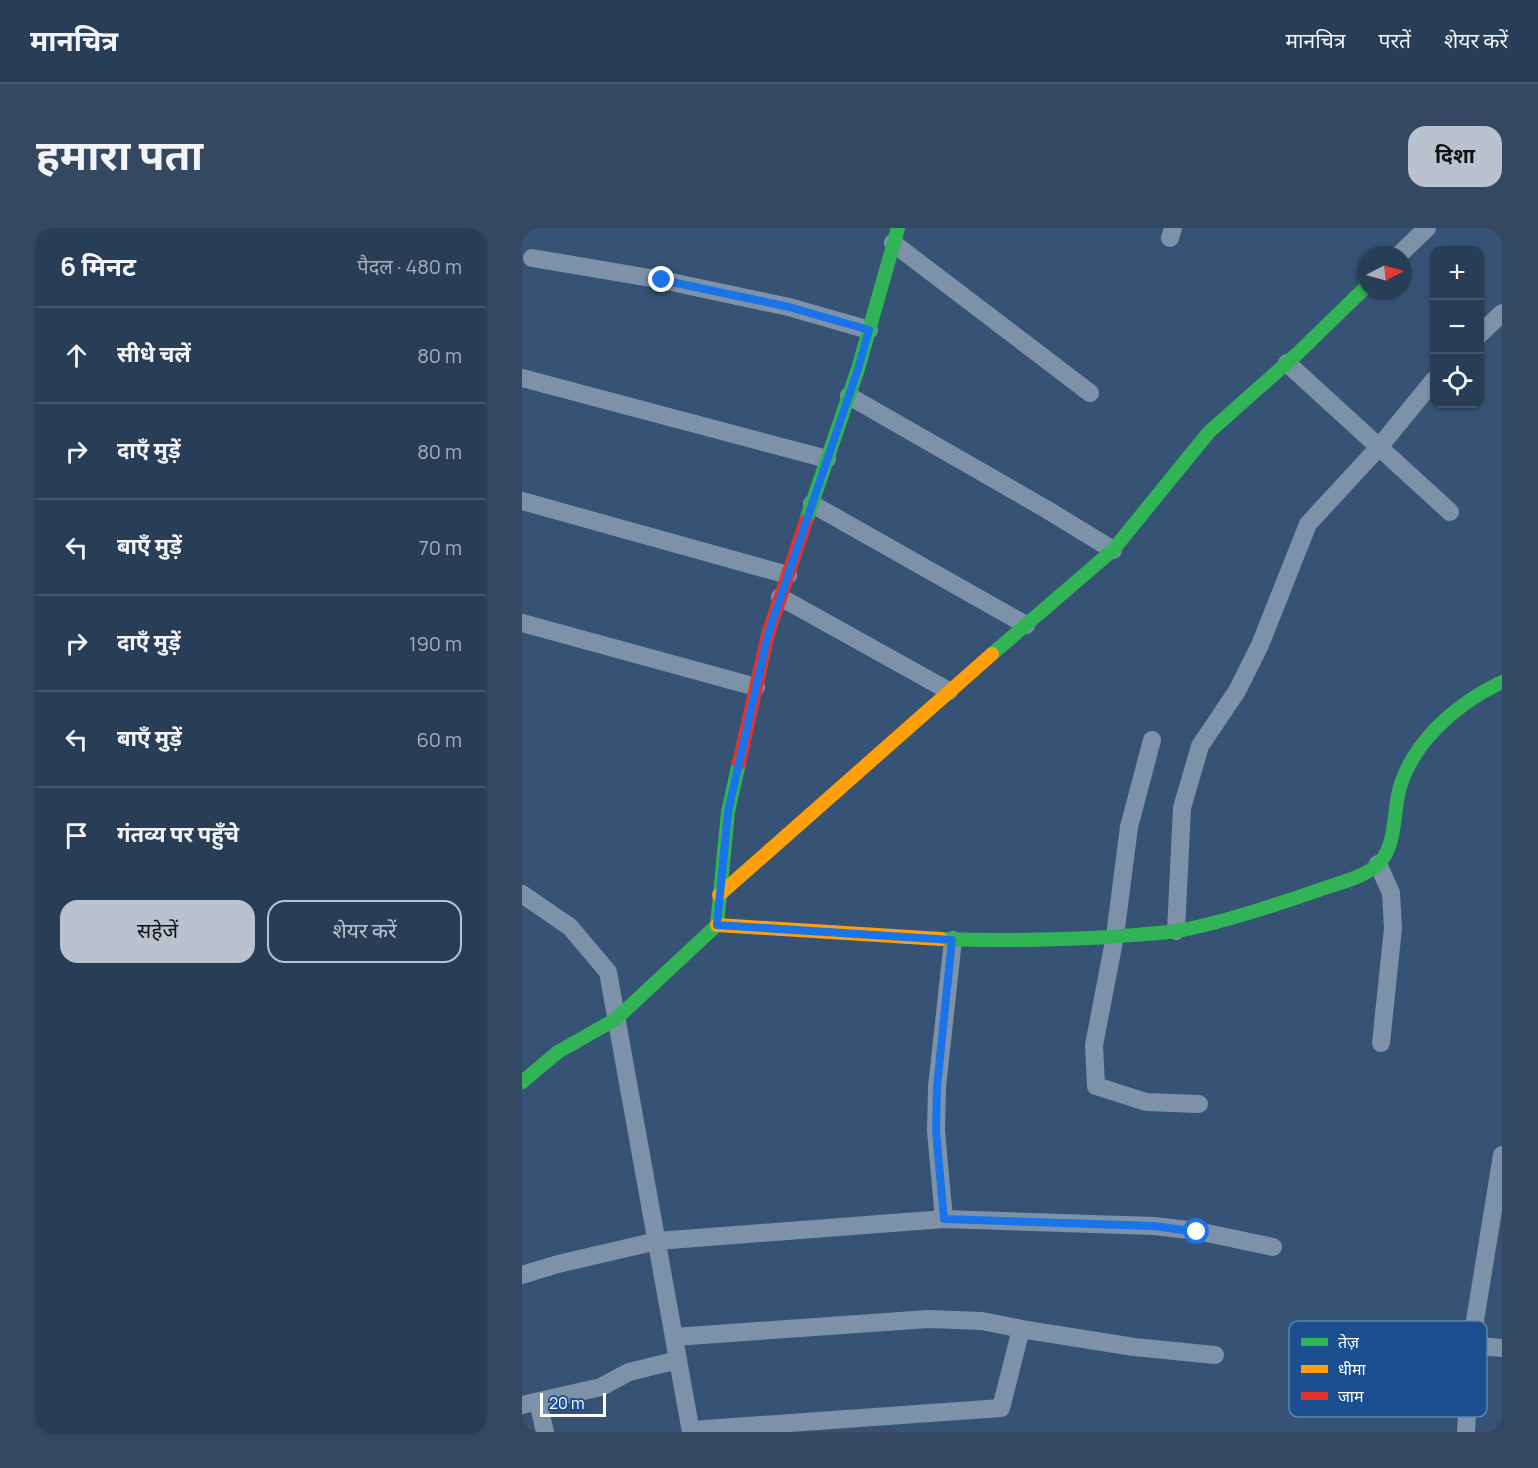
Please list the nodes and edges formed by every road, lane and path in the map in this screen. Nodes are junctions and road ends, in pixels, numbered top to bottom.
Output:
1 (1427, 228) edge
2 (896, 236) edge
3 (1409, 246) edge
4 (532, 258) dead end
5 (1358, 295) edge
6 (1502, 313) edge
7 (869, 330) junction
8 (1484, 330) edge
9 (1287, 363) junction
10 (522, 378) edge
11 (1430, 385) edge
12 (1090, 393) dead end
13 (849, 396) junction
14 (1380, 446) junction
15 (827, 459) junction
16 (522, 501) edge
17 (812, 504) junction
18 (1450, 512) dead end
19 (1113, 550) junction
20 (788, 575) junction
21 (780, 597) junction
22 (522, 623) edge
23 (1026, 625) junction
24 (1502, 682) edge
25 (756, 687) junction
26 (949, 691) junction
27 (1152, 740) dead end
28 (1378, 864) junction
29 (522, 894) edge
30 (719, 896) junction
31 (717, 925) junction
32 (1176, 931) junction
33 (1115, 936) junction
34 (952, 940) junction
35 (616, 1018) junction
36 (1382, 1043) dead end
37 (522, 1082) edge
38 (1199, 1104) dead end
39 (1502, 1155) edge
40 (944, 1219) junction
41 (657, 1241) junction
42 (1273, 1247) dead end
43 (522, 1275) edge
44 (1475, 1321) edge
45 (1022, 1329) junction
46 (674, 1337) junction
47 (1487, 1347) edge
48 (1502, 1348) edge
49 (1215, 1355) dead end
50 (678, 1360) junction
51 (530, 1403) edge
52 (1467, 1417) edge
53 (691, 1431) edge
54 (545, 1432) edge
55 (1466, 1432) edge

1 - 3 street
2 - 7 street
2 - 12 street
4 - 7 street
5 - 9 street
6 - 8 street
7 - 13 street
9 - 14 street
9 - 19 street
10 - 15 street
11 - 14 street
13 - 15 street
13 - 19 street
14 - 18 street
14 - 32 street
15 - 17 street
16 - 20 street
17 - 20 street
17 - 23 street
19 - 23 street
20 - 21 street
21 - 25 street
21 - 26 street
22 - 25 street
23 - 26 street
24 - 28 street
25 - 30 street
26 - 30 street
27 - 33 street
28 - 32 street
28 - 36 street
29 - 35 street
30 - 31 street
31 - 34 street
31 - 35 street
32 - 33 street
33 - 34 street
33 - 38 street
34 - 40 street
35 - 37 street
35 - 41 street
39 - 44 street
40 - 41 street
40 - 42 street
41 - 43 street
41 - 46 street
45 - 46 street
45 - 49 street
45 - 53 street
46 - 50 street
47 - 48 street
50 - 51 street
50 - 53 street
51 - 54 street
52 - 55 street

